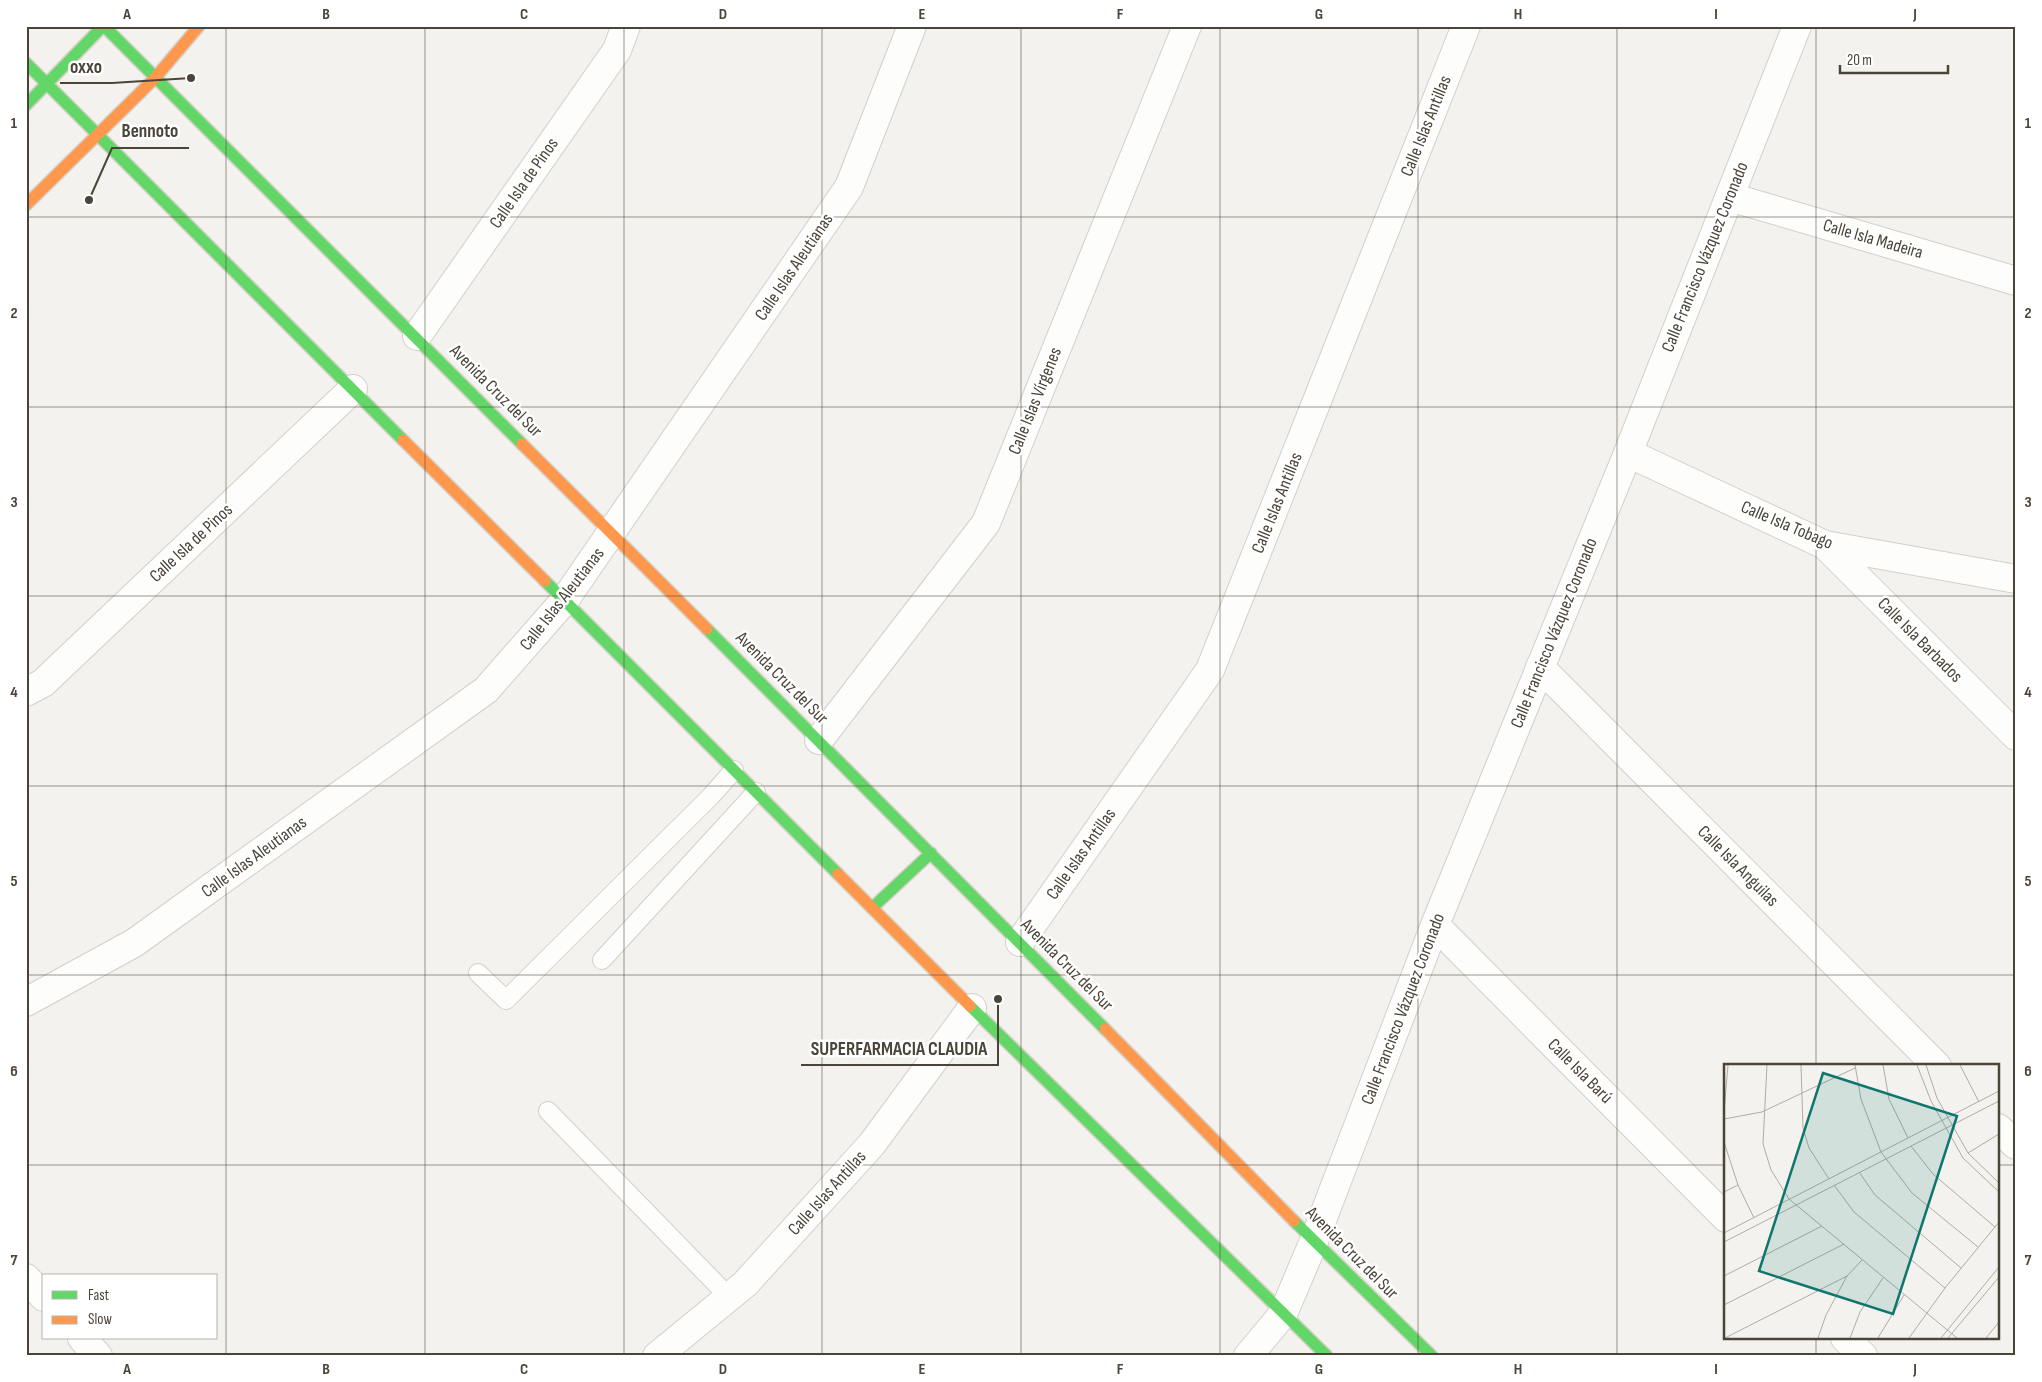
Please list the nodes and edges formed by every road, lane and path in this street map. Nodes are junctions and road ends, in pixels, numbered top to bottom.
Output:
1 (104, 26) edge
2 (199, 26) edge
3 (626, 26) edge
4 (912, 26) edge
5 (1187, 26) edge
6 (1466, 26) edge
7 (1797, 26) edge
8 (26, 62) edge
9 (155, 78) junction
10 (48, 84) junction
11 (26, 105) edge
12 (99, 134) junction
13 (1730, 197) junction
14 (26, 205) edge
15 (2016, 281) edge
16 (417, 336) junction
17 (354, 389) junction
18 (1628, 453) junction
19 (612, 534) junction
20 (1825, 545) junction
21 (2016, 579) edge
22 (564, 601) junction
23 (1540, 667) junction
24 (26, 692) edge
25 (2016, 736) edge
26 (819, 740) junction
27 (734, 770) junction
28 (756, 792) junction
29 (931, 853) junction
30 (872, 908) junction
31 (1435, 925) junction
32 (1020, 942) junction
33 (602, 960) dead end
34 (478, 973) dead end
35 (26, 1002) edge
36 (972, 1008) junction
37 (1935, 1064) edge
38 (548, 1111) dead end
39 (2000, 1130) edge
40 (2016, 1145) edge
41 (1724, 1216) edge
42 (1314, 1241) junction
43 (26, 1278) edge
44 (42, 1295) edge
45 (729, 1297) junction
46 (42, 1302) edge
47 (26, 1307) edge
48 (1283, 1314) junction
49 (84, 1340) edge
50 (1847, 1340) edge
51 (98, 1356) edge
52 (658, 1356) edge
53 (1248, 1356) edge
54 (1327, 1356) edge
55 (1432, 1356) edge
56 (1863, 1356) edge

1 - 9 main road, Avenida Cruz del Sur
1 - 10 main road
2 - 9 main road
3 - 16 street, Calle Isla de Pinos
4 - 19 street, Calle Islas Aleutianas
5 - 26 street, Calle Islas Vírgenes
6 - 32 street, Calle Islas Antillas
7 - 13 street, Calle Francisco Vázquez Coronado
8 - 10 main road
9 - 12 main road
9 - 16 main road, Avenida Cruz del Sur
10 - 11 main road
10 - 12 main road
12 - 14 main road
12 - 17 main road
13 - 15 street, Calle Isla Madeira
13 - 18 street, Calle Francisco Vázquez Coronado
16 - 19 main road, Avenida Cruz del Sur
17 - 22 main road
17 - 24 street, Calle Isla de Pinos
18 - 20 street, Calle Isla Tobago
18 - 23 street, Calle Francisco Vázquez Coronado
19 - 22 street, Calle Islas Aleutianas
19 - 26 main road, Avenida Cruz del Sur
20 - 21 street, Calle Isla Tobago
20 - 25 street, Calle Isla Barbados
22 - 27 main road
22 - 35 street, Calle Islas Aleutianas
23 - 31 street, Calle Francisco Vázquez Coronado
23 - 37 street, Calle Isla Anguilas
26 - 29 main road, Avenida Cruz del Sur
27 - 28 main road
27 - 34 lane
28 - 30 main road
28 - 33 lane
29 - 30 main road
29 - 32 main road, Avenida Cruz del Sur
30 - 36 main road
31 - 41 street, Calle Isla Barú
31 - 42 street, Calle Francisco Vázquez Coronado
32 - 42 main road, Avenida Cruz del Sur
36 - 45 street, Calle Islas Antillas
36 - 48 main road
38 - 45 lane
39 - 40 street
42 - 48 street, Calle Francisco Vázquez Coronado
42 - 55 main road, Avenida Cruz del Sur
43 - 44 street
45 - 52 street, Calle Islas Antillas
46 - 47 street
48 - 53 street, Calle Francisco Vázquez Coronado
48 - 54 main road
49 - 51 street
50 - 56 street

